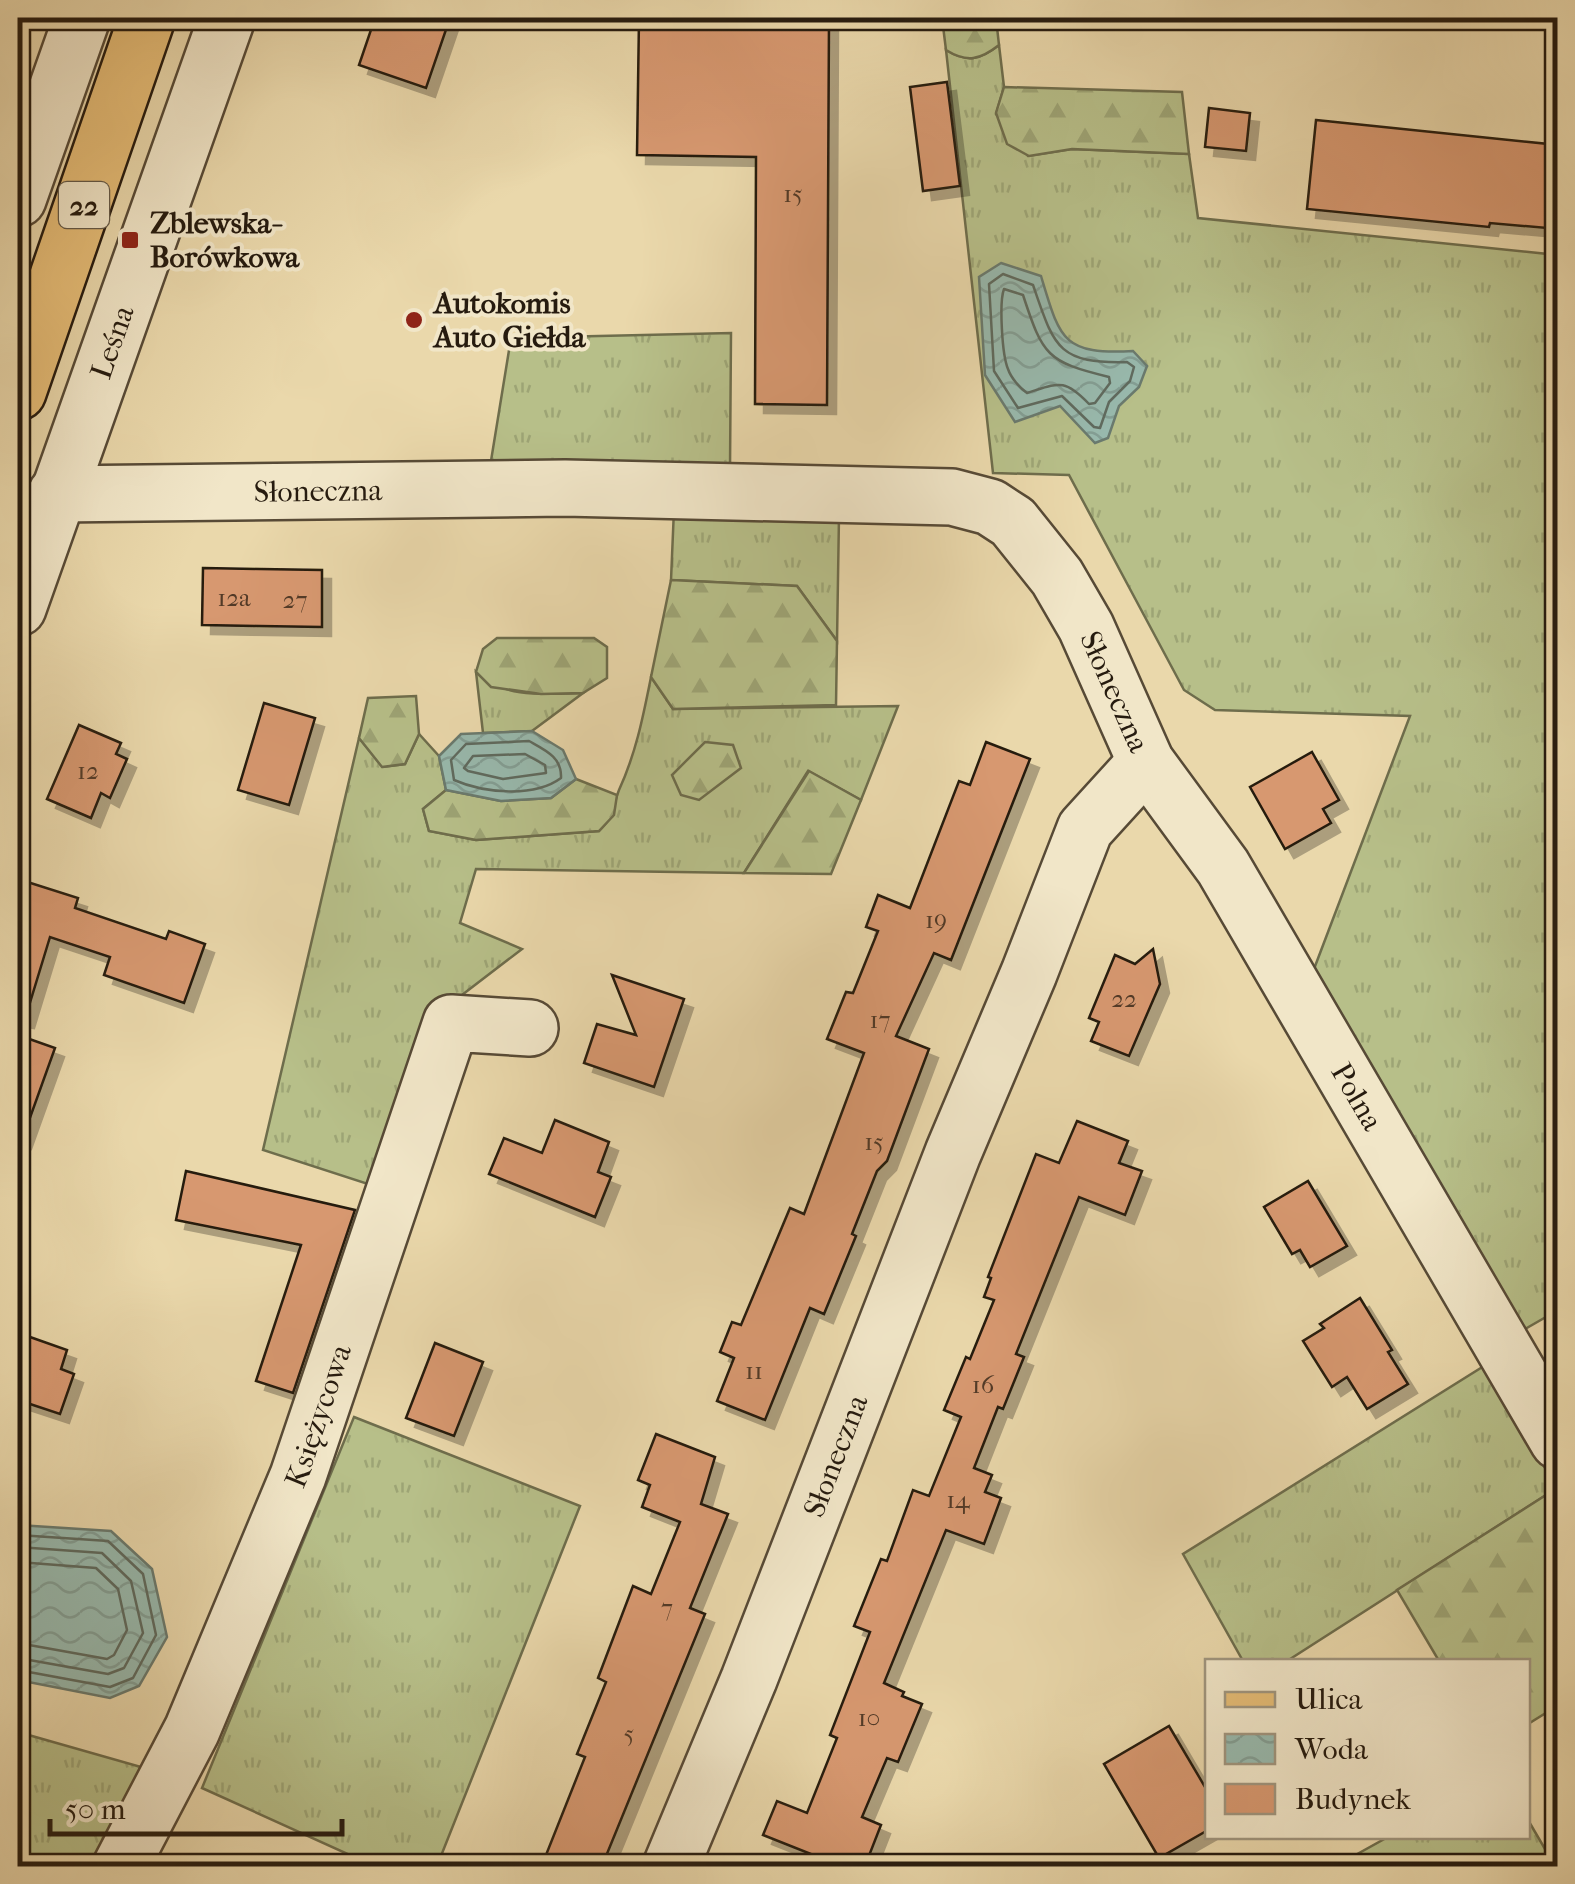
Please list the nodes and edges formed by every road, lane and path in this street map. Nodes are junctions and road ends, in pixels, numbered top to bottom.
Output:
1 (82, 18) edge
2 (147, 18) edge
3 (227, 18) edge
4 (18, 199) edge
5 (18, 392) edge
6 (56, 494) junction
7 (18, 608) edge
8 (1146, 762) junction
9 (530, 1028) dead end
10 (1558, 1441) edge
11 (121, 1866) edge
12 (671, 1866) edge

1 - 4 street
2 - 5 main road, 22
3 - 6 street, Leśna
6 - 7 street, Leśna
6 - 8 street, Słoneczna
8 - 10 street, Polna
8 - 12 street, Słoneczna
9 - 11 street, Księżycowa

